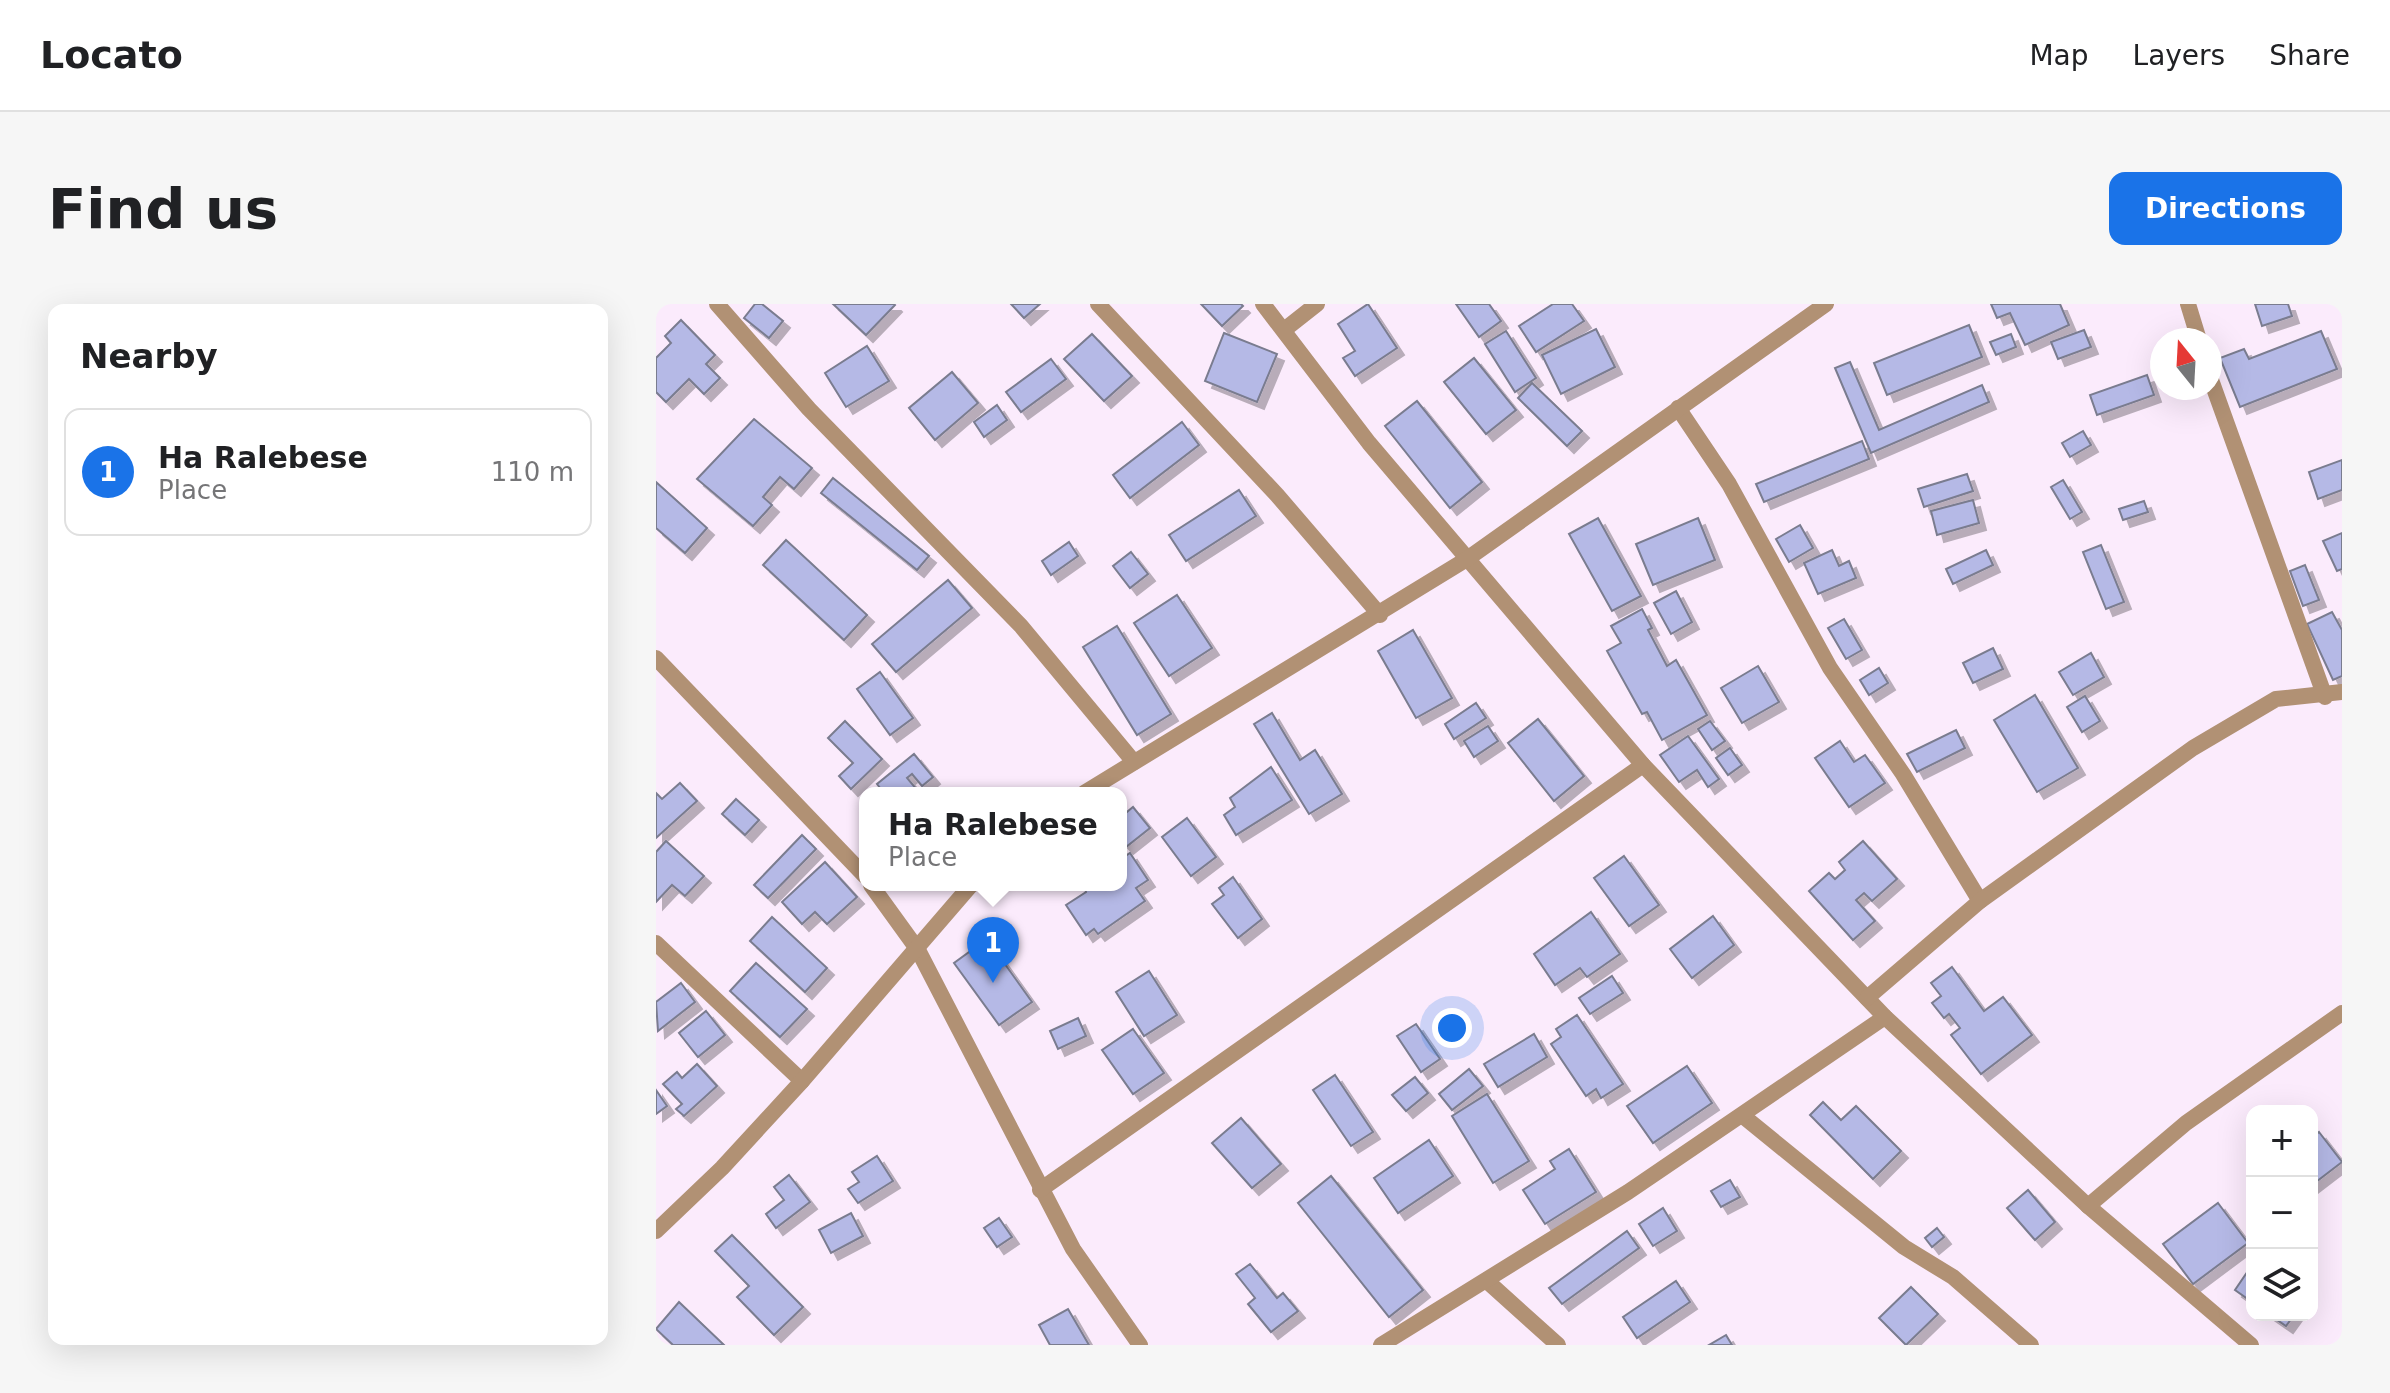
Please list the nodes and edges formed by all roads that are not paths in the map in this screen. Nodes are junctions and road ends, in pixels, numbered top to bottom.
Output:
1 (717, 304) edge
2 (1098, 304) edge
3 (1263, 304) edge
4 (1317, 304) edge
5 (1826, 304) edge
6 (2188, 304) edge
7 (2195, 328) edge
8 (1284, 330) junction
9 (2218, 400) edge
10 (1678, 408) junction
11 (1467, 559) junction
12 (1380, 615) junction
13 (656, 658) edge
14 (2342, 692) edge
15 (2325, 697) junction
16 (1134, 762) junction
17 (1643, 765) junction
18 (1094, 787) edge
19 (859, 870) edge
20 (875, 891) edge
21 (966, 891) edge
22 (1980, 901) junction
23 (656, 943) edge
24 (918, 950) junction
25 (1867, 998) junction
26 (2342, 1013) edge
27 (1885, 1017) junction
28 (802, 1081) junction
29 (1743, 1116) junction
30 (1040, 1190) junction
31 (2088, 1206) junction
32 (656, 1231) edge
33 (1488, 1282) junction
34 (1140, 1345) edge
35 (1381, 1345) edge
36 (1558, 1345) edge
37 (2031, 1345) edge
38 (2251, 1345) edge

1 - 16 street
2 - 12 street
3 - 8 street
4 - 8 street
5 - 10 street
6 - 7 street
8 - 11 street
9 - 15 street
10 - 11 street
10 - 22 street
11 - 12 street
11 - 17 street
12 - 16 street
13 - 19 street
14 - 15 street
15 - 22 street
16 - 18 street
17 - 25 street
17 - 30 street
20 - 24 street
21 - 24 street
22 - 25 street
23 - 28 street
24 - 28 street
24 - 30 street
25 - 27 street
26 - 31 street
27 - 29 street
27 - 31 street
28 - 32 street
29 - 33 street
29 - 37 street
30 - 34 street
31 - 38 street
33 - 35 street
33 - 36 street

